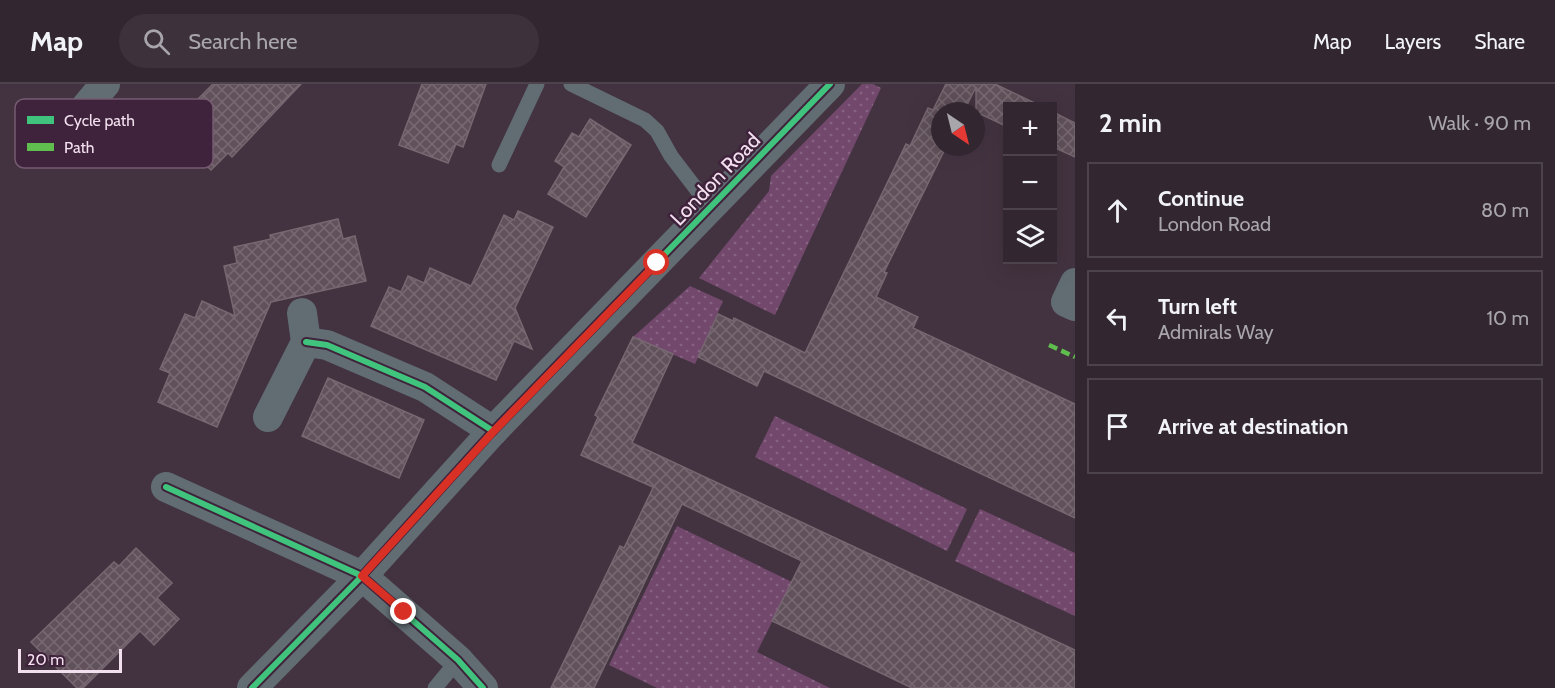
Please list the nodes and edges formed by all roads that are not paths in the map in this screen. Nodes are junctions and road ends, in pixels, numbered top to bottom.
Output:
1 (105, 84) edge
2 (537, 84) edge
3 (570, 84) edge
4 (830, 84) edge
5 (93, 99) edge
6 (499, 165) dead end
7 (710, 207) junction
8 (1075, 283) edge
9 (1075, 306) edge
10 (302, 313) dead end
11 (306, 342) junction
12 (268, 417) dead end
13 (493, 432) junction
14 (166, 487) dead end
15 (362, 576) junction
16 (458, 660) junction
17 (252, 688) edge
18 (435, 688) edge
19 (483, 688) edge

1 - 5 street
2 - 6 lane
3 - 7 lane
4 - 7 street, London Road
7 - 13 street, London Road
8 - 9 street
10 - 11 street
11 - 12 street
11 - 13 street
13 - 15 street, London Road
14 - 15 street
15 - 16 street
15 - 17 street, London Road
16 - 18 lane
16 - 19 street

